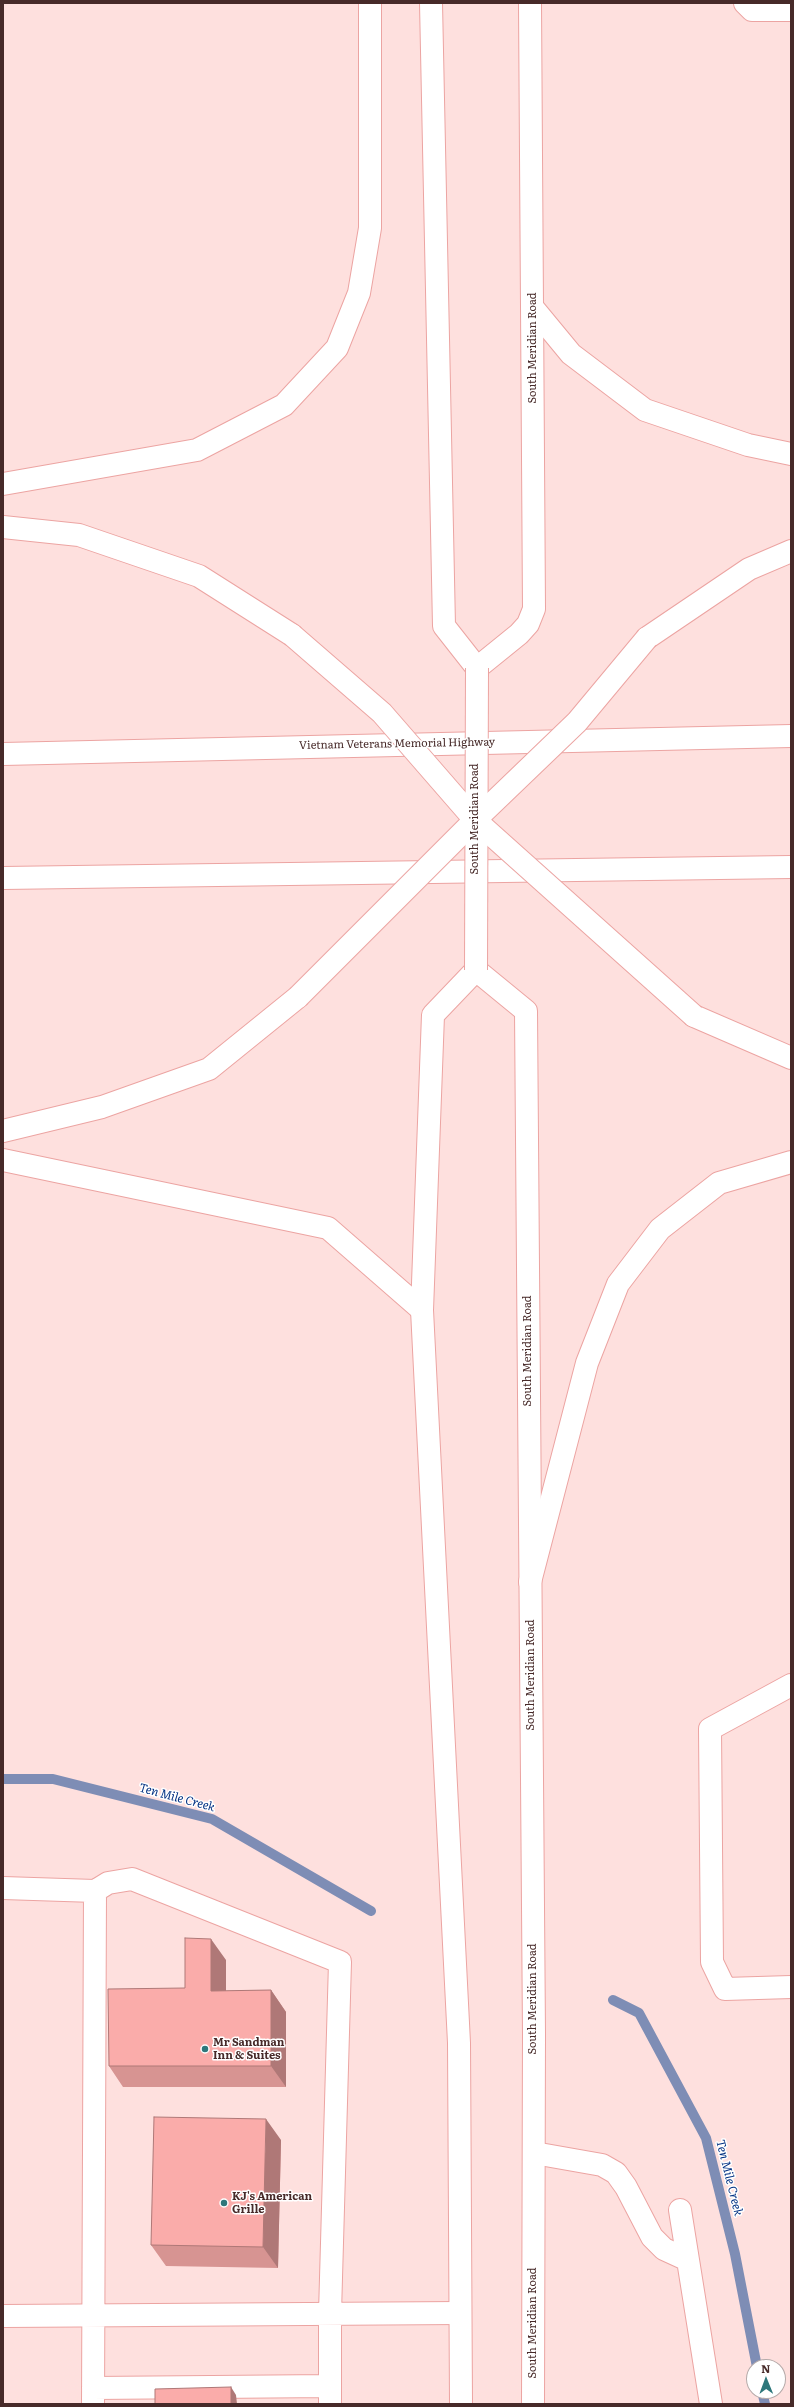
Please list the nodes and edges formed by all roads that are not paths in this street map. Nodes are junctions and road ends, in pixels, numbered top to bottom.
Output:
1 (370, 3) edge
2 (431, 3) edge
3 (745, 3) edge
4 (531, 8) edge
5 (791, 10) edge
6 (533, 308) junction
7 (791, 454) edge
8 (3, 484) edge
9 (3, 526) edge
10 (791, 551) edge
11 (477, 668) junction
12 (791, 736) edge
13 (3, 754) edge
14 (475, 820) junction
15 (791, 867) edge
16 (3, 878) edge
17 (476, 970) junction
18 (791, 1058) edge
19 (3, 1131) edge
20 (3, 1160) edge
21 (791, 1162) edge
22 (422, 1310) junction
23 (530, 1582) junction
24 (791, 1685) edge
25 (3, 1888) edge
26 (95, 1891) junction
27 (791, 1987) edge
28 (534, 2153) junction
29 (680, 2210) dead end
30 (688, 2260) junction
31 (330, 2313) junction
32 (460, 2313) junction
33 (3, 2316) edge
34 (93, 2316) junction
35 (330, 2395) edge
36 (93, 2396) edge
37 (461, 2404) edge
38 (533, 2404) edge
39 (711, 2404) edge

1 - 8 main road
2 - 11 main road
3 - 5 main road
4 - 6 main road, South Meridian Road
6 - 7 main road
6 - 11 main road, South Meridian Road
9 - 14 main road, bridge
10 - 14 main road, bridge
11 - 14 main road, South Meridian Road, bridge
12 - 13 main road, Vietnam Veterans Memorial Highway
14 - 17 main road, South Meridian Road, bridge
14 - 18 main road, bridge
14 - 19 main road, bridge
15 - 16 main road
17 - 22 main road
17 - 23 main road, South Meridian Road
20 - 22 main road
21 - 23 main road
22 - 32 main road
23 - 28 main road, South Meridian Road
24 - 27 main road
25 - 26 main road
26 - 31 main road
26 - 34 main road
28 - 30 main road
28 - 38 main road, South Meridian Road
29 - 30 main road
30 - 39 main road
31 - 32 main road
31 - 34 main road
31 - 35 main road
32 - 37 main road
33 - 34 main road
34 - 36 main road
35 - 36 main road

